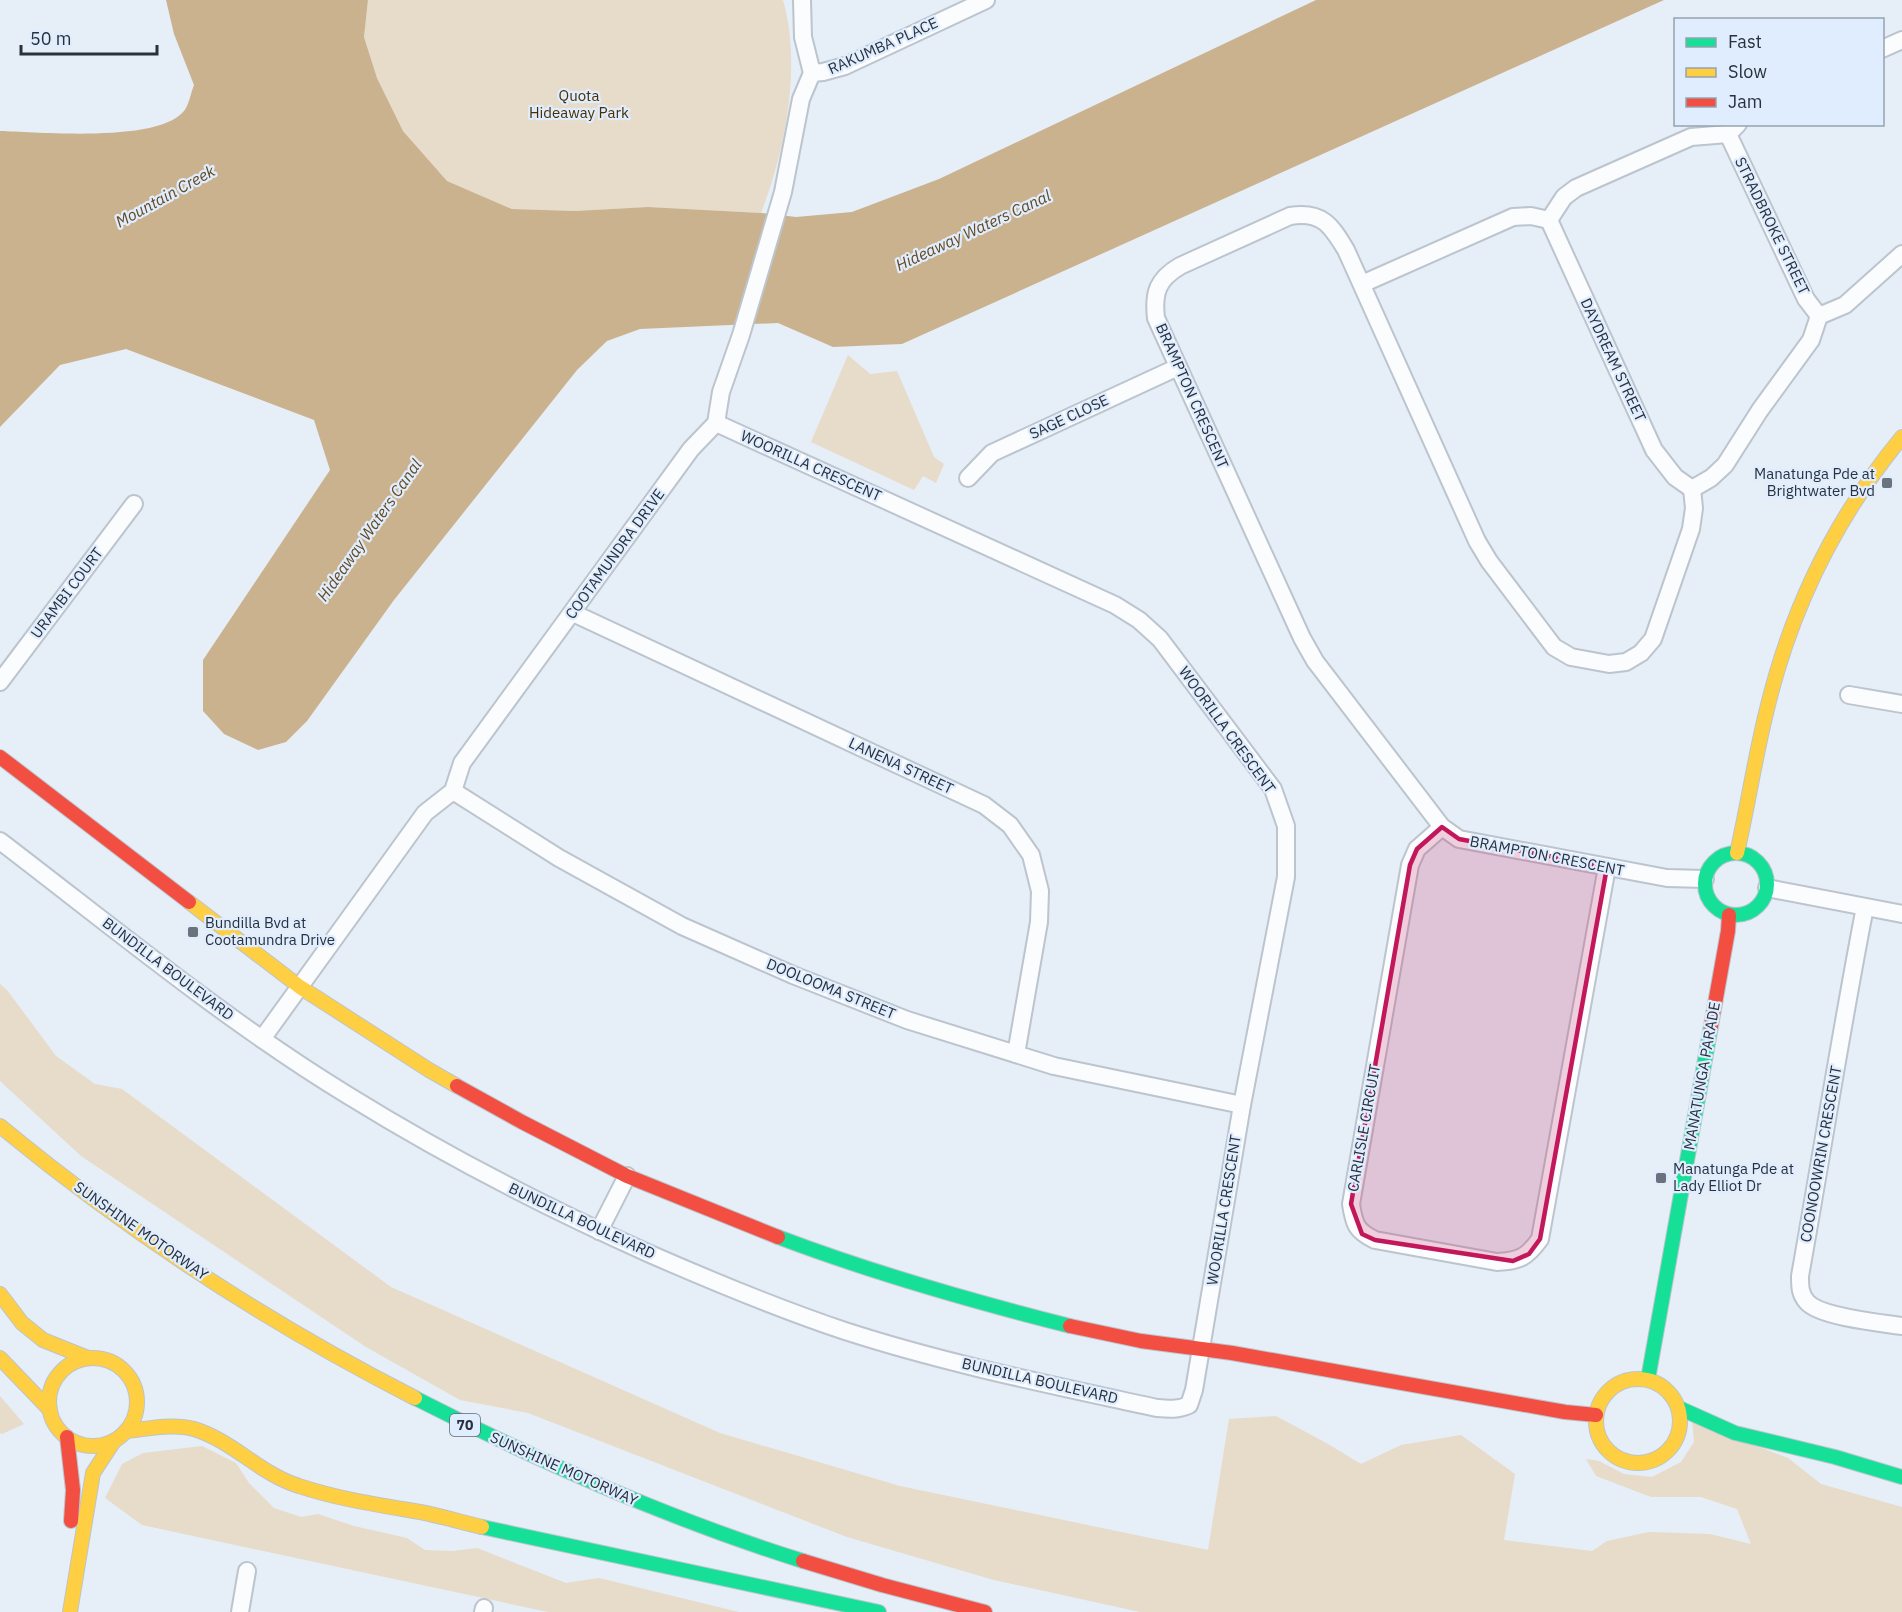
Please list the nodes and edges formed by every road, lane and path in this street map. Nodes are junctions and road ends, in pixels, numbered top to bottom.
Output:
1 (802, 0) edge
2 (986, 0) edge
3 (1902, 40) edge
4 (1884, 48) edge
5 (812, 73) junction
6 (1733, 129) edge
7 (1549, 220) junction
8 (1902, 254) edge
9 (1362, 284) junction
10 (1819, 316) junction
11 (1178, 367) junction
12 (716, 423) junction
13 (1902, 436) edge
14 (968, 478) dead end
15 (1692, 489) junction
16 (134, 504) dead end
17 (573, 613) junction
18 (0, 682) edge
19 (1849, 695) dead end
20 (1902, 704) edge
21 (0, 757) edge
22 (453, 791) junction
23 (1442, 827) junction
24 (0, 841) edge
25 (1737, 853) junction
26 (1607, 867) junction
27 (1705, 879) junction
28 (1767, 888) junction
29 (1865, 907) junction
30 (1902, 914) edge
31 (1729, 915) junction
32 (300, 987) junction
33 (261, 1039) junction
34 (1016, 1054) junction
35 (1242, 1105) junction
36 (0, 1126) edge
37 (627, 1176) junction
38 (599, 1231) junction
39 (0, 1294) edge
40 (1902, 1326) edge
41 (1202, 1348) junction
42 (0, 1358) edge
43 (88, 1358) junction
44 (1648, 1379) junction
45 (1679, 1408) junction
46 (50, 1410) junction
47 (1596, 1414) junction
48 (126, 1431) junction
49 (67, 1437) junction
50 (114, 1441) junction
51 (1902, 1477) edge
52 (67, 1539) dead end
53 (247, 1571) dead end
54 (70, 1612) edge
55 (240, 1612) edge
56 (879, 1612) edge
57 (985, 1612) edge

1 - 5 street
2 - 5 street, RAKUMBA PLACE
3 - 4 street
5 - 12 street
6 - 7 street
6 - 10 street, STRADBROKE STREET
7 - 9 street
7 - 15 street, DAYDREAM STREET
8 - 10 street
9 - 11 street, BRAMPTON CRESCENT
9 - 15 street, BRAMPTON CRESCENT
10 - 15 street
11 - 14 street, SAGE CLOSE
11 - 23 street, BRAMPTON CRESCENT
12 - 17 street, COOTAMUNDRA DRIVE
12 - 35 street, WOORILLA CRESCENT
13 - 25 main road
16 - 18 street, URAMBI COURT
17 - 22 street, COOTAMUNDRA DRIVE
17 - 34 street, LANENA STREET
19 - 20 street
21 - 32 main road
22 - 32 street
22 - 34 street, DOOLOOMA STREET
23 - 26 street, BRAMPTON CRESCENT
23 - 26 street, CARLISLE CIRCUIT
24 - 33 street, BUNDILLA BOULEVARD
25 - 27 main road
25 - 28 main road
26 - 27 street, BRAMPTON CRESCENT
27 - 31 main road
28 - 29 street
28 - 31 main road
29 - 30 street
29 - 40 street, COONOOWRIN CRESCENT
31 - 44 main road, MANATUNGA PARADE
32 - 33 street
32 - 37 main road
33 - 38 street, BUNDILLA BOULEVARD
34 - 35 street, DOOLOOMA STREET
35 - 41 street, WOORILLA CRESCENT
36 - 57 main road, SUNSHINE MOTORWAY / 70
37 - 38 street
37 - 41 main road
38 - 41 street, BUNDILLA BOULEVARD
39 - 43 main road
41 - 47 main road
42 - 46 main road
43 - 46 main road
43 - 48 main road
44 - 45 main road
44 - 47 main road
45 - 47 main road
45 - 51 main road
46 - 49 main road
48 - 50 main road
48 - 56 main road
49 - 50 main road
49 - 52 main road
50 - 54 main road
53 - 55 street

